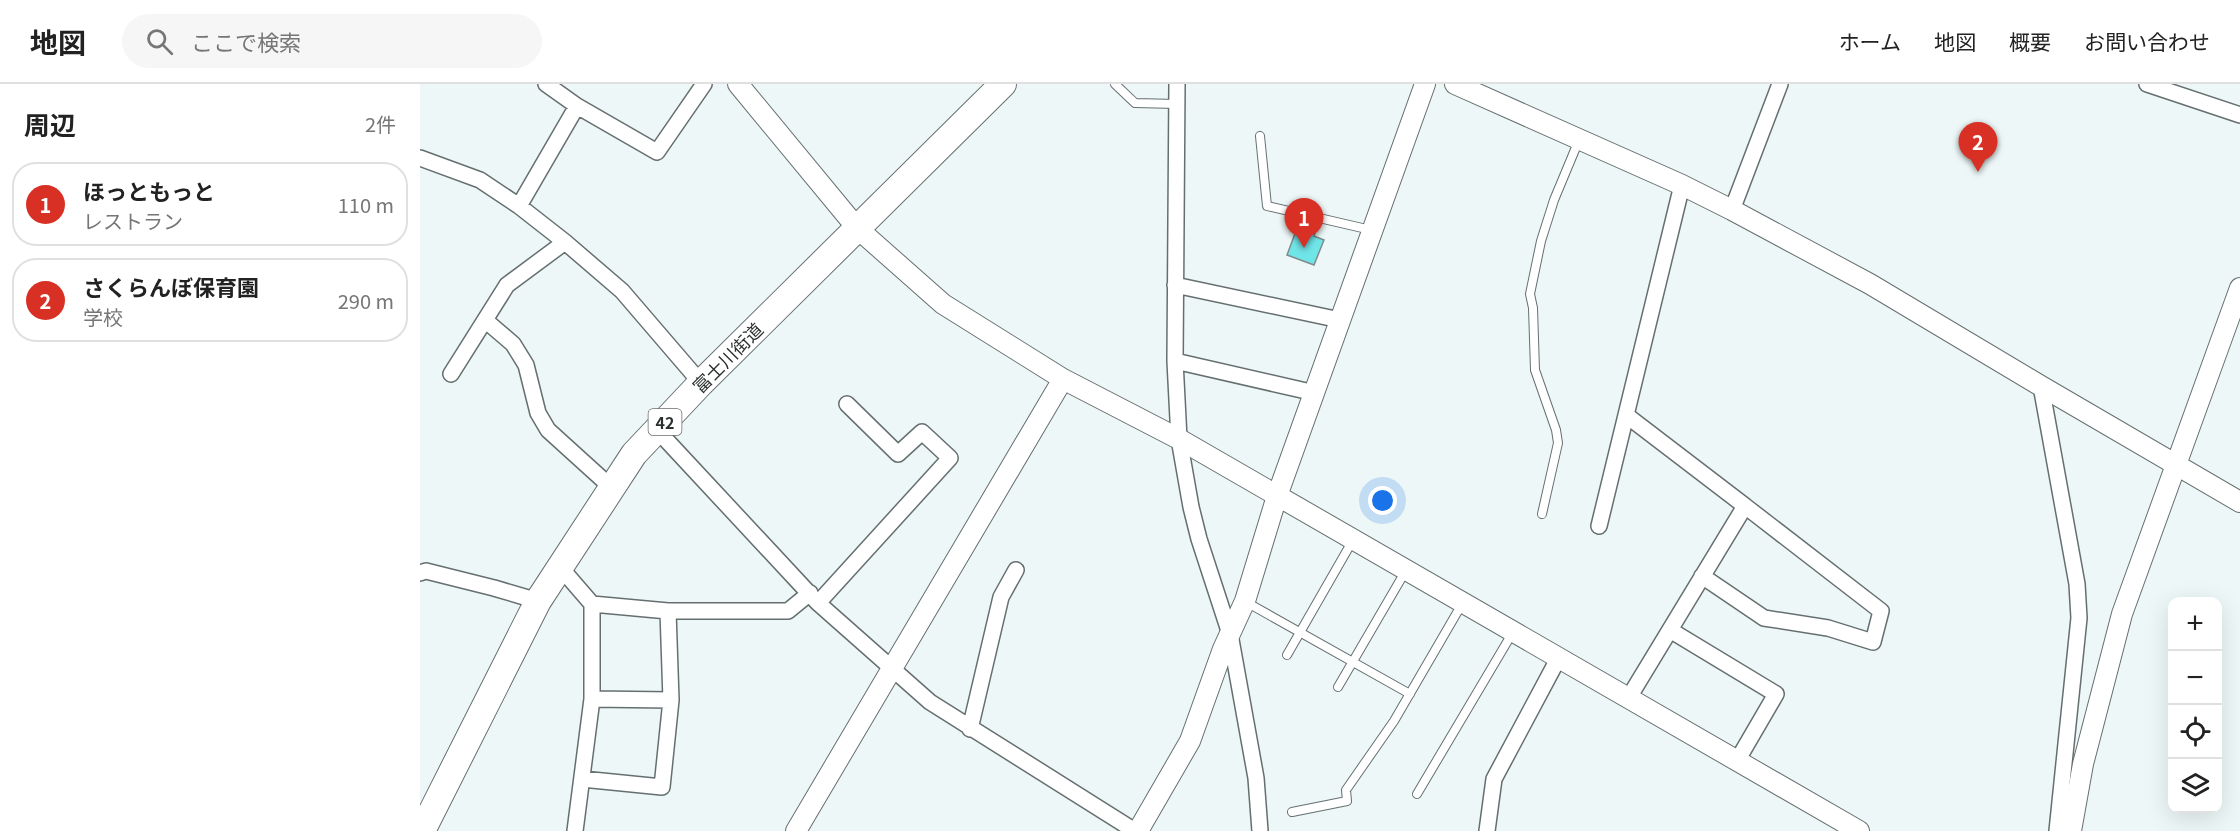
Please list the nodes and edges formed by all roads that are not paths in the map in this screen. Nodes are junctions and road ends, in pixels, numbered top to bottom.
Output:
1 (546, 84) edge
2 (704, 84) edge
3 (738, 84) edge
4 (1003, 84) edge
5 (1115, 84) edge
6 (1177, 84) edge
7 (1425, 84) edge
8 (1455, 84) edge
9 (1780, 84) edge
10 (2147, 84) edge
11 (1177, 104) junction
12 (577, 106) junction
13 (2240, 115) edge
14 (1260, 136) dead end
15 (1579, 140) junction
16 (420, 158) edge
17 (1682, 185) junction
18 (519, 206) junction
19 (1732, 210) junction
20 (857, 228) junction
21 (1371, 230) junction
22 (565, 242) junction
23 (1175, 285) junction
24 (2240, 288) edge
25 (485, 320) junction
26 (1340, 320) junction
27 (1175, 361) junction
28 (451, 374) dead end
29 (1063, 379) junction
30 (701, 383) junction
31 (2040, 386) junction
32 (1315, 393) junction
33 (847, 404) dead end
34 (1626, 415) junction
35 (657, 430) junction
36 (1179, 439) junction
37 (2175, 465) junction
38 (612, 488) junction
39 (1277, 496) junction
40 (2240, 502) edge
41 (1745, 506) junction
42 (1542, 513) dead end
43 (1599, 526) dead end
44 (1353, 540) junction
45 (560, 567) junction
46 (1016, 570) dead end
47 (1405, 570) junction
48 (422, 571) edge
49 (1702, 576) junction
50 (814, 598) junction
51 (537, 601) junction
52 (1245, 601) junction
53 (1463, 603) junction
54 (592, 604) junction
55 (668, 611) junction
56 (1670, 630) junction
57 (1300, 632) junction
58 (1512, 632) junction
59 (1230, 634) junction
60 (1287, 655) dead end
61 (1558, 659) junction
62 (1353, 662) junction
63 (892, 670) junction
64 (1338, 687) dead end
65 (1410, 694) junction
66 (592, 699) junction
67 (1628, 699) junction
68 (670, 700) junction
69 (970, 729) junction
70 (1737, 761) junction
71 (582, 779) junction
72 (1417, 794) dead end
73 (1292, 812) dead end
74 (423, 820) edge
75 (575, 831) edge
76 (796, 831) edge
77 (1137, 831) edge
78 (1260, 831) edge
79 (1487, 831) edge
80 (1859, 831) edge
81 (2057, 831) edge
82 (2071, 831) edge

1 - 12 street
2 - 12 street
3 - 20 street
4 - 20 main road, 富士川街道 / 42
5 - 11 lane
6 - 11 street
7 - 21 street
8 - 15 street
9 - 19 street
10 - 13 street
11 - 23 street
12 - 18 street
14 - 21 lane
15 - 17 street
15 - 42 lane
16 - 18 street
17 - 19 street
17 - 34 street
18 - 22 street
19 - 31 street
20 - 29 street
20 - 30 main road, 富士川街道 / 42
21 - 26 street
22 - 25 street
22 - 30 street
23 - 26 street
23 - 27 street
24 - 37 street
25 - 28 street
25 - 38 street
26 - 32 street
27 - 32 street
27 - 36 street
29 - 36 street
29 - 63 street
30 - 35 main road, 富士川街道 / 42
31 - 37 street
31 - 81 street
32 - 39 street
33 - 50 street
34 - 41 street
34 - 43 street
35 - 38 main road, 富士川街道 / 42
35 - 50 street
36 - 39 street
36 - 59 street
37 - 40 street
37 - 82 street
38 - 45 main road, 富士川街道 / 42
39 - 44 street
39 - 52 street
41 - 49 street
41 - 49 street
44 - 47 street
44 - 57 lane
45 - 51 main road, 富士川街道 / 42
45 - 54 street
46 - 69 street
47 - 53 street
47 - 62 lane
48 - 51 street
49 - 56 street
50 - 55 street
50 - 63 street
51 - 74 main road, 富士川街道 / 42
52 - 57 lane
52 - 59 street
53 - 58 street
53 - 65 lane
54 - 55 street
54 - 66 street
55 - 68 street
56 - 67 street
56 - 70 street
57 - 60 lane
57 - 62 lane
58 - 61 street
58 - 72 lane
59 - 77 street
59 - 78 street
61 - 67 street
61 - 79 street
62 - 64 lane
62 - 65 lane
63 - 69 street
63 - 76 street
65 - 73 lane
66 - 68 street
66 - 71 street
67 - 70 street
68 - 71 street
69 - 77 street
70 - 80 street
71 - 75 street

